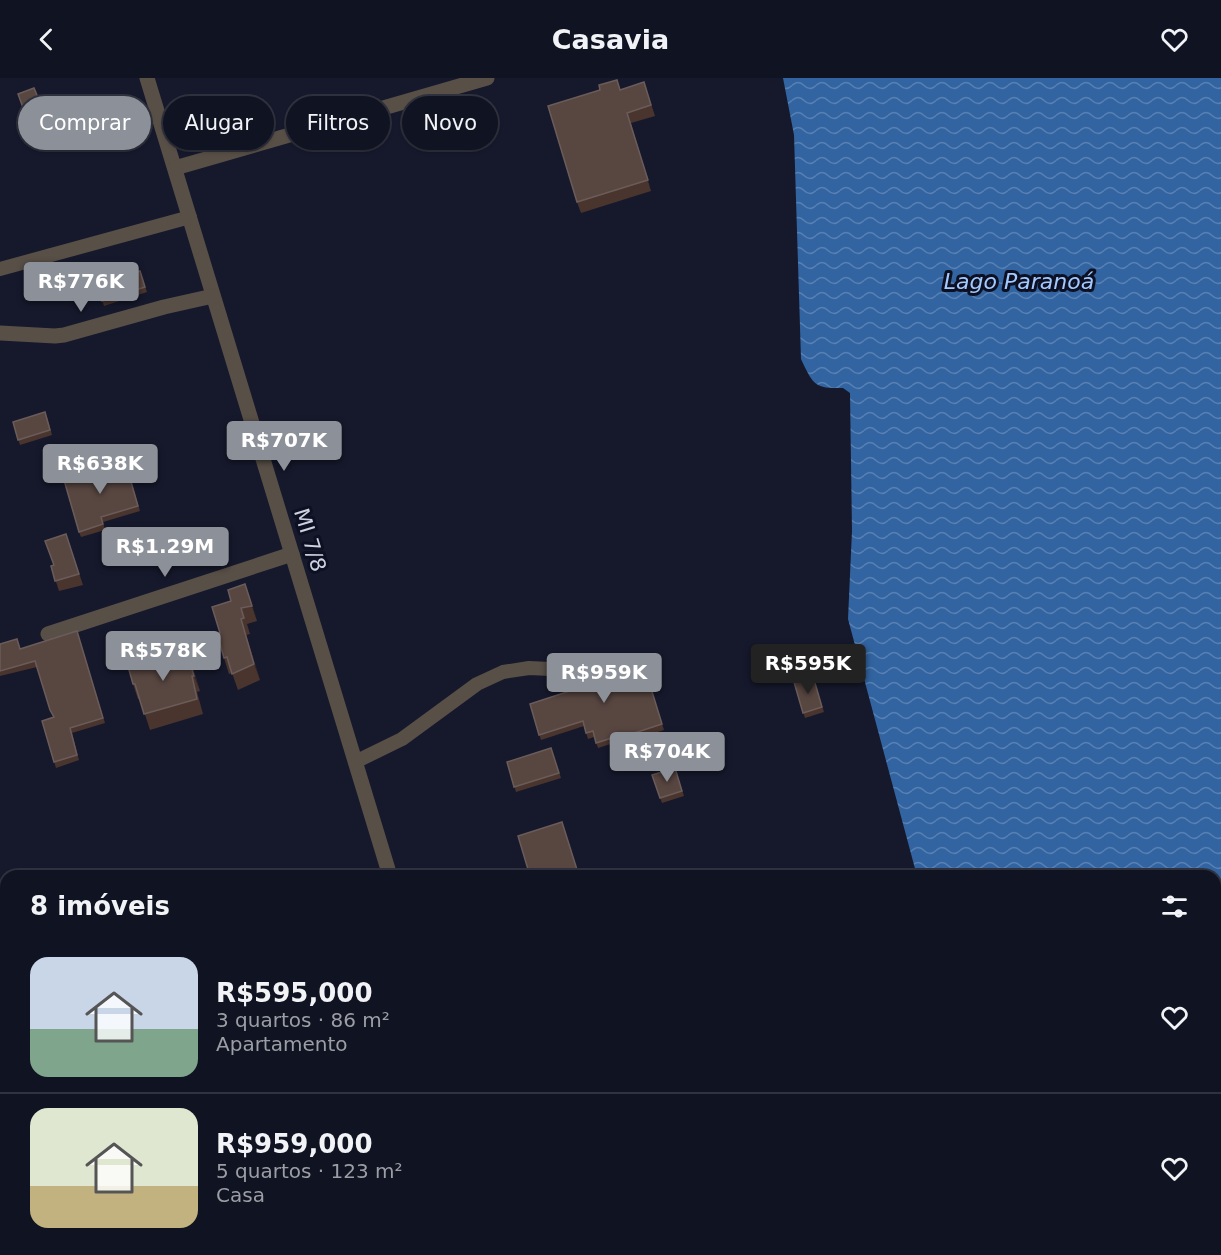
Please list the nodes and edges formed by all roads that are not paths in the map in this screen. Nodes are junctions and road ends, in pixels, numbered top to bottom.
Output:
1 (147, 78) edge
2 (487, 78) edge
3 (175, 168) junction
4 (190, 218) junction
5 (0, 268) edge
6 (213, 296) junction
7 (0, 333) edge
8 (292, 554) junction
9 (48, 634) dead end
10 (550, 669) dead end
11 (355, 762) junction
12 (388, 870) edge

1 - 3 street, MI 7/8
2 - 3 street
3 - 4 street, MI 7/8
4 - 5 lane
4 - 6 street, MI 7/8
6 - 7 street
6 - 8 street, MI 7/8
8 - 9 street
8 - 11 street, MI 7/8
10 - 11 lane
11 - 12 street, MI 7/8

